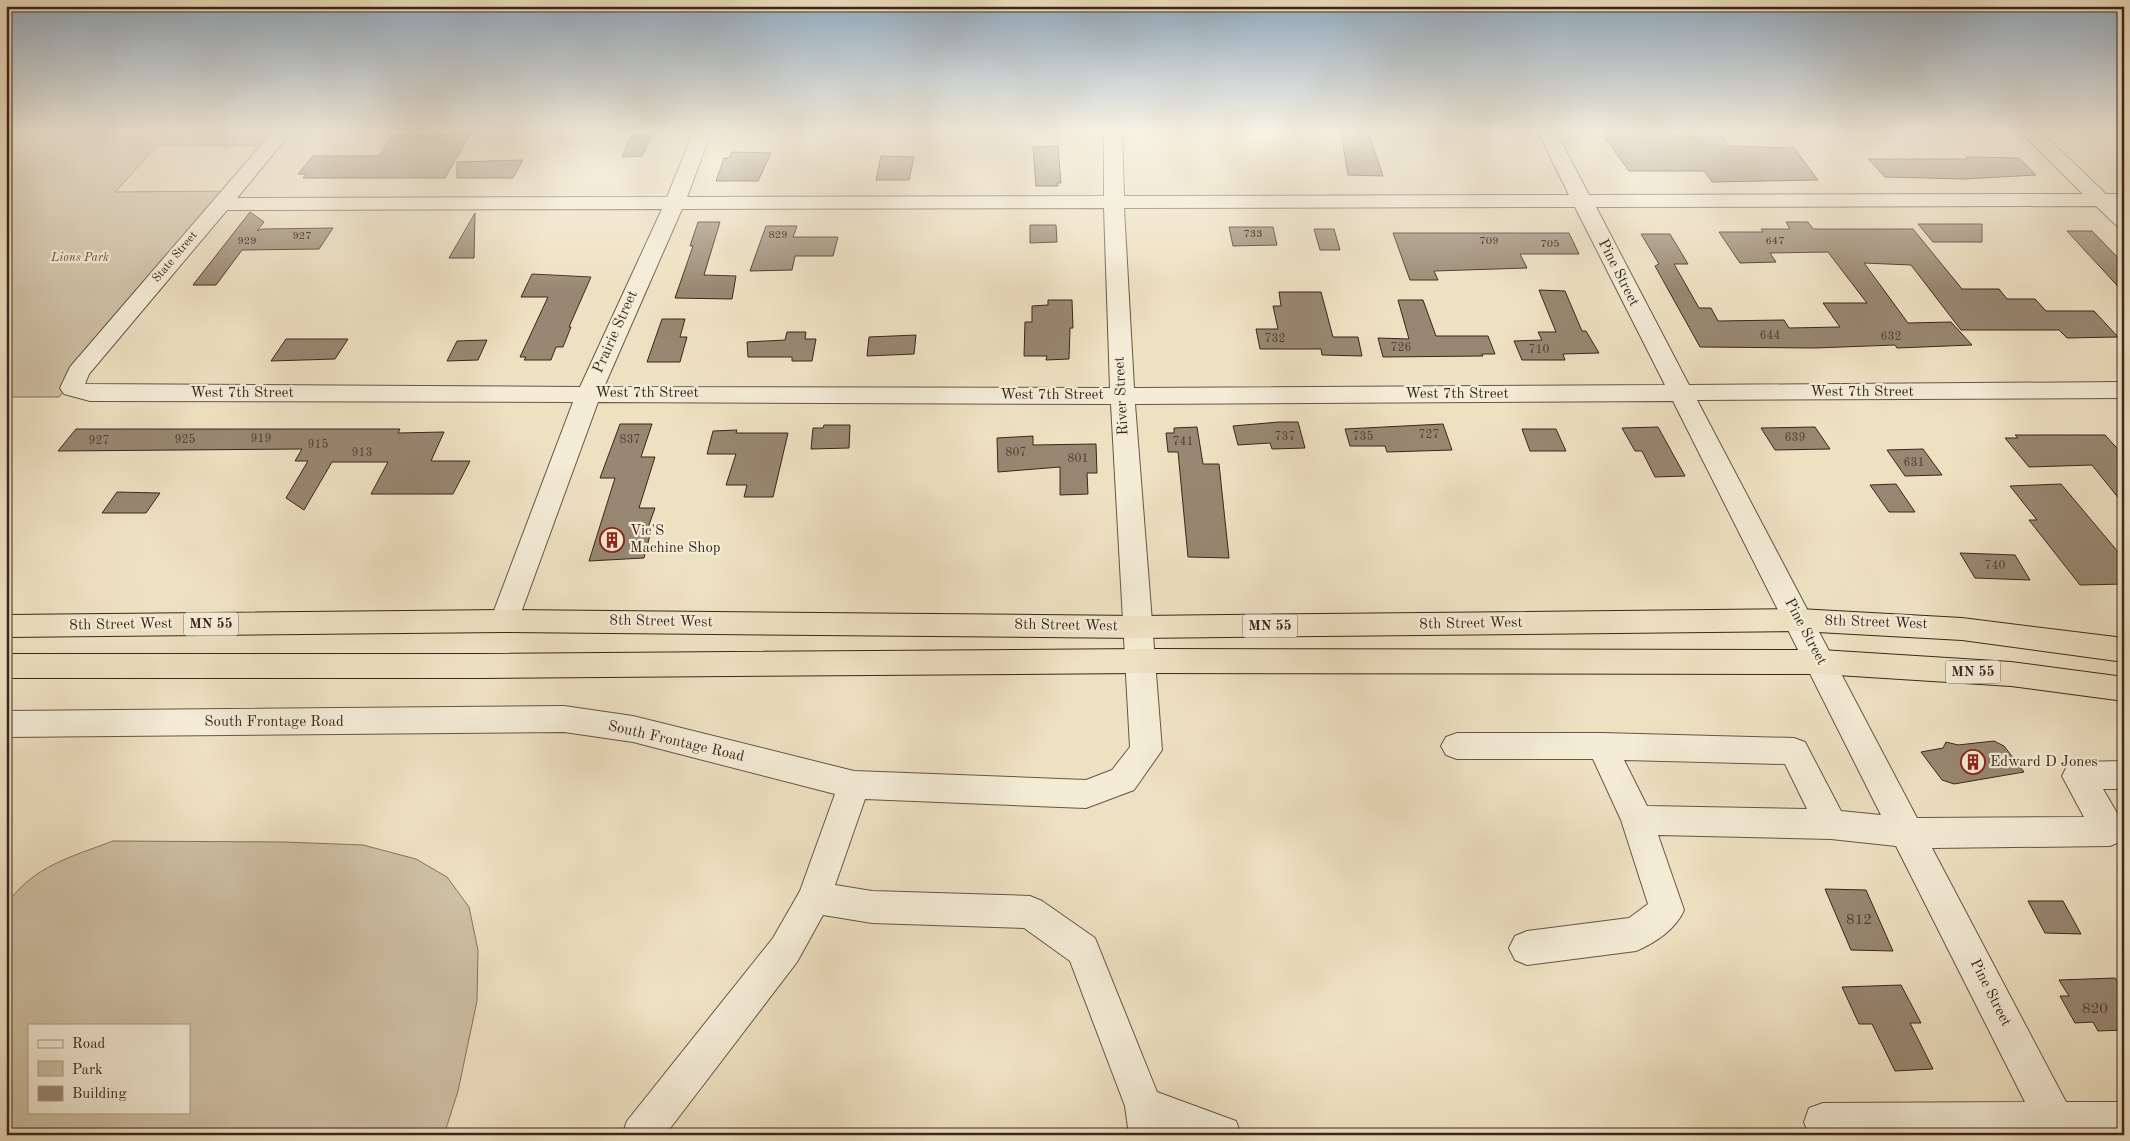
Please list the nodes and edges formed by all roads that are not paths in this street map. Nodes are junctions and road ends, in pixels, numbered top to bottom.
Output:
1 (239, 183) edge
2 (682, 183) edge
3 (1114, 183) edge
4 (1573, 183) edge
5 (2084, 183) edge
6 (2101, 200) junction
7 (2124, 200) edge
8 (1114, 201) junction
9 (1582, 201) junction
10 (221, 204) junction
11 (674, 204) junction
12 (2124, 222) edge
13 (72, 388) joint
14 (2124, 390) edge
15 (589, 393) junction
16 (1680, 393) junction
17 (1121, 396) junction
18 (1799, 620) junction
19 (504, 621) junction
20 (6, 626) edge
21 (1138, 627) junction
22 (2124, 650) edge
23 (1141, 661) junction
24 (1821, 662) junction
25 (6, 666) edge
26 (2124, 689) edge
27 (6, 724) edge
28 (1457, 746) dead end
29 (1602, 746) junction
30 (2124, 774) edge
31 (854, 785) junction
32 (1637, 820) junction
33 (1830, 824) junction
34 (1908, 834) junction
35 (814, 898) junction
36 (1527, 948) dead end
37 (1146, 1120) edge
38 (2124, 1121) edge
39 (1823, 1122) dead end
40 (2059, 1128) edge
41 (641, 1135) edge
42 (1222, 1135) edge

1 - 10 street, State Street
2 - 11 street, Prairie Street
3 - 8 street, River Street
4 - 9 street, Pine Street
5 - 6 street
6 - 7 street
6 - 9 street
6 - 12 street
8 - 9 street
8 - 11 street
8 - 17 street, River Street
9 - 16 street, Pine Street
10 - 11 street
10 - 13 street, State Street
11 - 15 street, Prairie Street
13 - 15 street, West 7th Street
14 - 16 street, West 7th Street
15 - 17 street, West 7th Street
15 - 19 street, Prairie Street
16 - 17 street, West 7th Street
16 - 18 street, Pine Street
17 - 21 street, River Street
18 - 21 highway, 8th Street West / MN 55
18 - 22 highway, 8th Street West / MN 55
18 - 24 street, Pine Street
19 - 20 highway, 8th Street West / MN 55
19 - 21 highway, 8th Street West / MN 55
21 - 23 street, River Street
23 - 24 highway, MN 55
23 - 25 highway, MN 55
23 - 31 street, South Frontage Road
24 - 26 highway, MN 55
24 - 34 street, Pine Street
27 - 31 street, South Frontage Road
28 - 29 street
29 - 32 street
29 - 33 street
30 - 34 street
31 - 35 street
32 - 33 street
32 - 36 street
33 - 34 street
34 - 40 street, Pine Street
35 - 37 street
35 - 41 street
37 - 42 street
38 - 40 street
39 - 40 street

